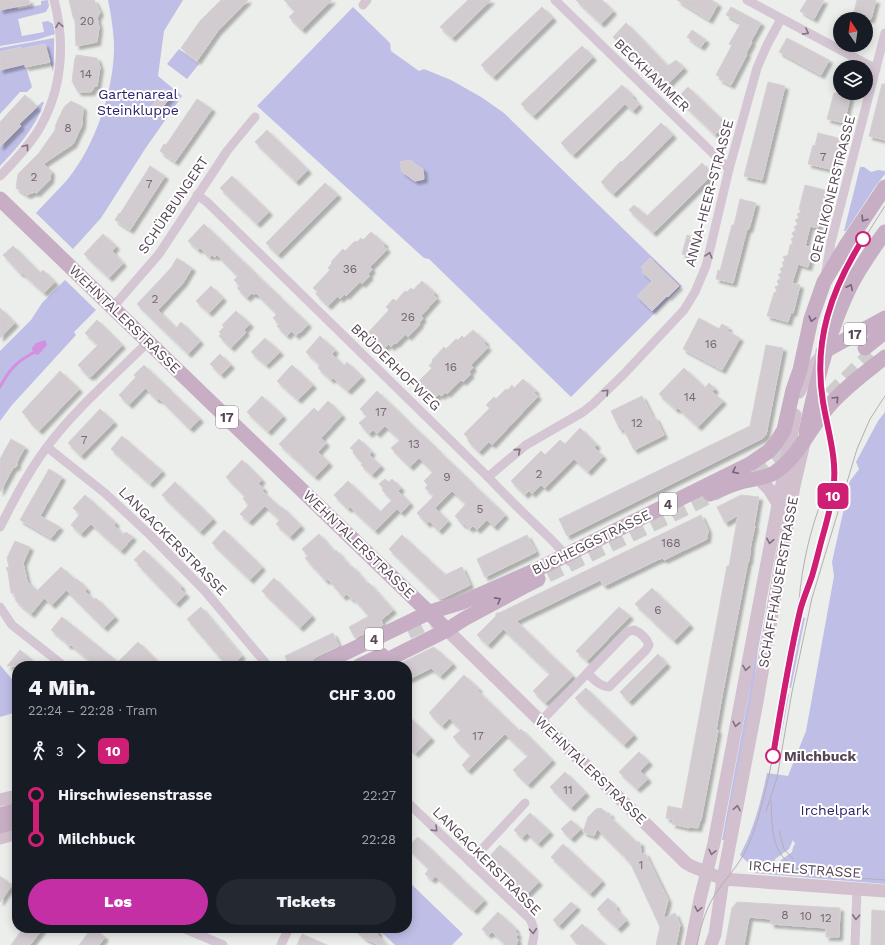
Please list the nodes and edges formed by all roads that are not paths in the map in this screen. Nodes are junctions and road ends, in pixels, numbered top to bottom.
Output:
1 (54, 0) edge
2 (555, 0) edge
3 (747, 0) edge
4 (781, 19) junction
5 (885, 33) edge
6 (876, 69) junction
7 (255, 117) dead end
8 (729, 169) junction
9 (0, 176) edge
10 (885, 187) edge
11 (197, 195) junction
12 (0, 199) edge
13 (885, 232) edge
14 (824, 282) junction
15 (113, 307) junction
16 (885, 318) edge
17 (885, 332) edge
18 (149, 341) junction
19 (885, 342) edge
20 (826, 351) junction
21 (874, 353) edge
22 (800, 370) junction
23 (799, 392) junction
24 (804, 441) junction
25 (47, 447) junction
26 (768, 451) joint
27 (784, 465) junction
28 (488, 477) junction
29 (758, 478) junction
30 (778, 502) junction
31 (0, 527) edge
32 (568, 559) junction
33 (0, 607) edge
34 (430, 612) junction
35 (447, 630) junction
36 (58, 661) edge
37 (264, 661) edge
38 (328, 661) edge
39 (352, 661) edge
40 (368, 661) edge
41 (385, 661) edge
42 (587, 673) junction
43 (541, 721) junction
44 (12, 797) edge
45 (0, 800) edge
46 (525, 803) dead end
47 (412, 807) edge
48 (0, 815) edge
49 (12, 820) edge
50 (12, 823) edge
51 (0, 826) edge
52 (12, 827) edge
53 (0, 838) edge
54 (470, 862) junction
55 (707, 873) junction
56 (724, 879) junction
57 (857, 889) junction
58 (885, 891) edge
59 (195, 933) edge
60 (287, 933) edge
61 (223, 945) edge
62 (281, 945) edge
63 (532, 945) edge
64 (691, 945) edge
65 (711, 945) edge
66 (855, 945) edge

9 -> 1 street
2 - 8 street, BECKHAMMER
3 - 4 street
4 -> 6 street
4 - 8 street, ANNA-HEER-STRASSE
5 - 6 street, OERLIKONERSTRASSE
6 - 14 street, OERLIKONERSTRASSE
7 - 11 street, SCHÜRBUNGERT
28 -> 8 street, ANNA-HEER-STRASSE
10 -> 14 main road, SCHAFFHAUSERSTRASSE / 4
11 - 15 street, SCHÜRBUNGERT
11 - 28 street, BRÜDERHOFWEG
12 - 15 main road, WEHNTALERSTRASSE / 17
20 -> 13 main road, SCHAFFHAUSERSTRASSE / 4
14 -> 22 main road, SCHAFFHAUSERSTRASSE / 4
15 - 18 main road, WEHNTALERSTRASSE / 17
16 - 20 main road, 17
17 - 21 main road
18 - 25 street
18 - 34 main road, WEHNTALERSTRASSE / 17
19 - 21 main road
20 - 22 main road, 17
20 - 23 street, 17
20 - 24 main road, SCHAFFHAUSERSTRASSE / 4
24 -> 21 main road, BUCHEGGSTRASSE
22 - 23 street, SCHAFFHAUSERSTRASSE
22 - 26 main road, SCHAFFHAUSERSTRASSE / 4
23 - 27 street, SCHAFFHAUSERSTRASSE
24 - 27 main road, BUCHEGGSTRASSE / 4
56 -> 24 street, SCHAFFHAUSERSTRASSE
25 - 31 street
25 - 37 street, LANGACKERSTRASSE
26 -> 32 main road, BUCHEGGSTRASSE / 4
27 - 29 main road, BUCHEGGSTRASSE / 4
27 - 30 street, SCHAFFHAUSERSTRASSE
28 - 32 street, BRÜDERHOFWEG
29 - 30 street
29 - 32 main road, BUCHEGGSTRASSE / 4
30 -> 55 street, SCHAFFHAUSERSTRASSE
32 - 34 main road, BUCHEGGSTRASSE / 4
35 -> 32 main road, BUCHEGGSTRASSE / 4
33 - 36 street
34 - 35 main road, WEHNTALERSTRASSE
34 - 38 main road, 4
35 - 41 main road, 4
35 - 43 street, WEHNTALERSTRASSE
39 - 40 main road
42 - 42 street
42 - 43 street
43 - 55 street, WEHNTALERSTRASSE
44 - 45 street
46 - 54 street
47 -> 54 street, LANGACKERSTRASSE
48 - 49 main road
50 - 51 main road
52 - 53 street
54 -> 63 street, LANGACKERSTRASSE
55 - 56 street, WEHNTALERSTRASSE
55 -> 64 street, SCHAFFHAUSERSTRASSE
56 - 57 street, IRCHELSTRASSE
56 - 65 street, SCHAFFHAUSERSTRASSE
57 - 58 street, IRCHELSTRASSE
57 -> 66 street
59 - 61 street
60 - 62 street

